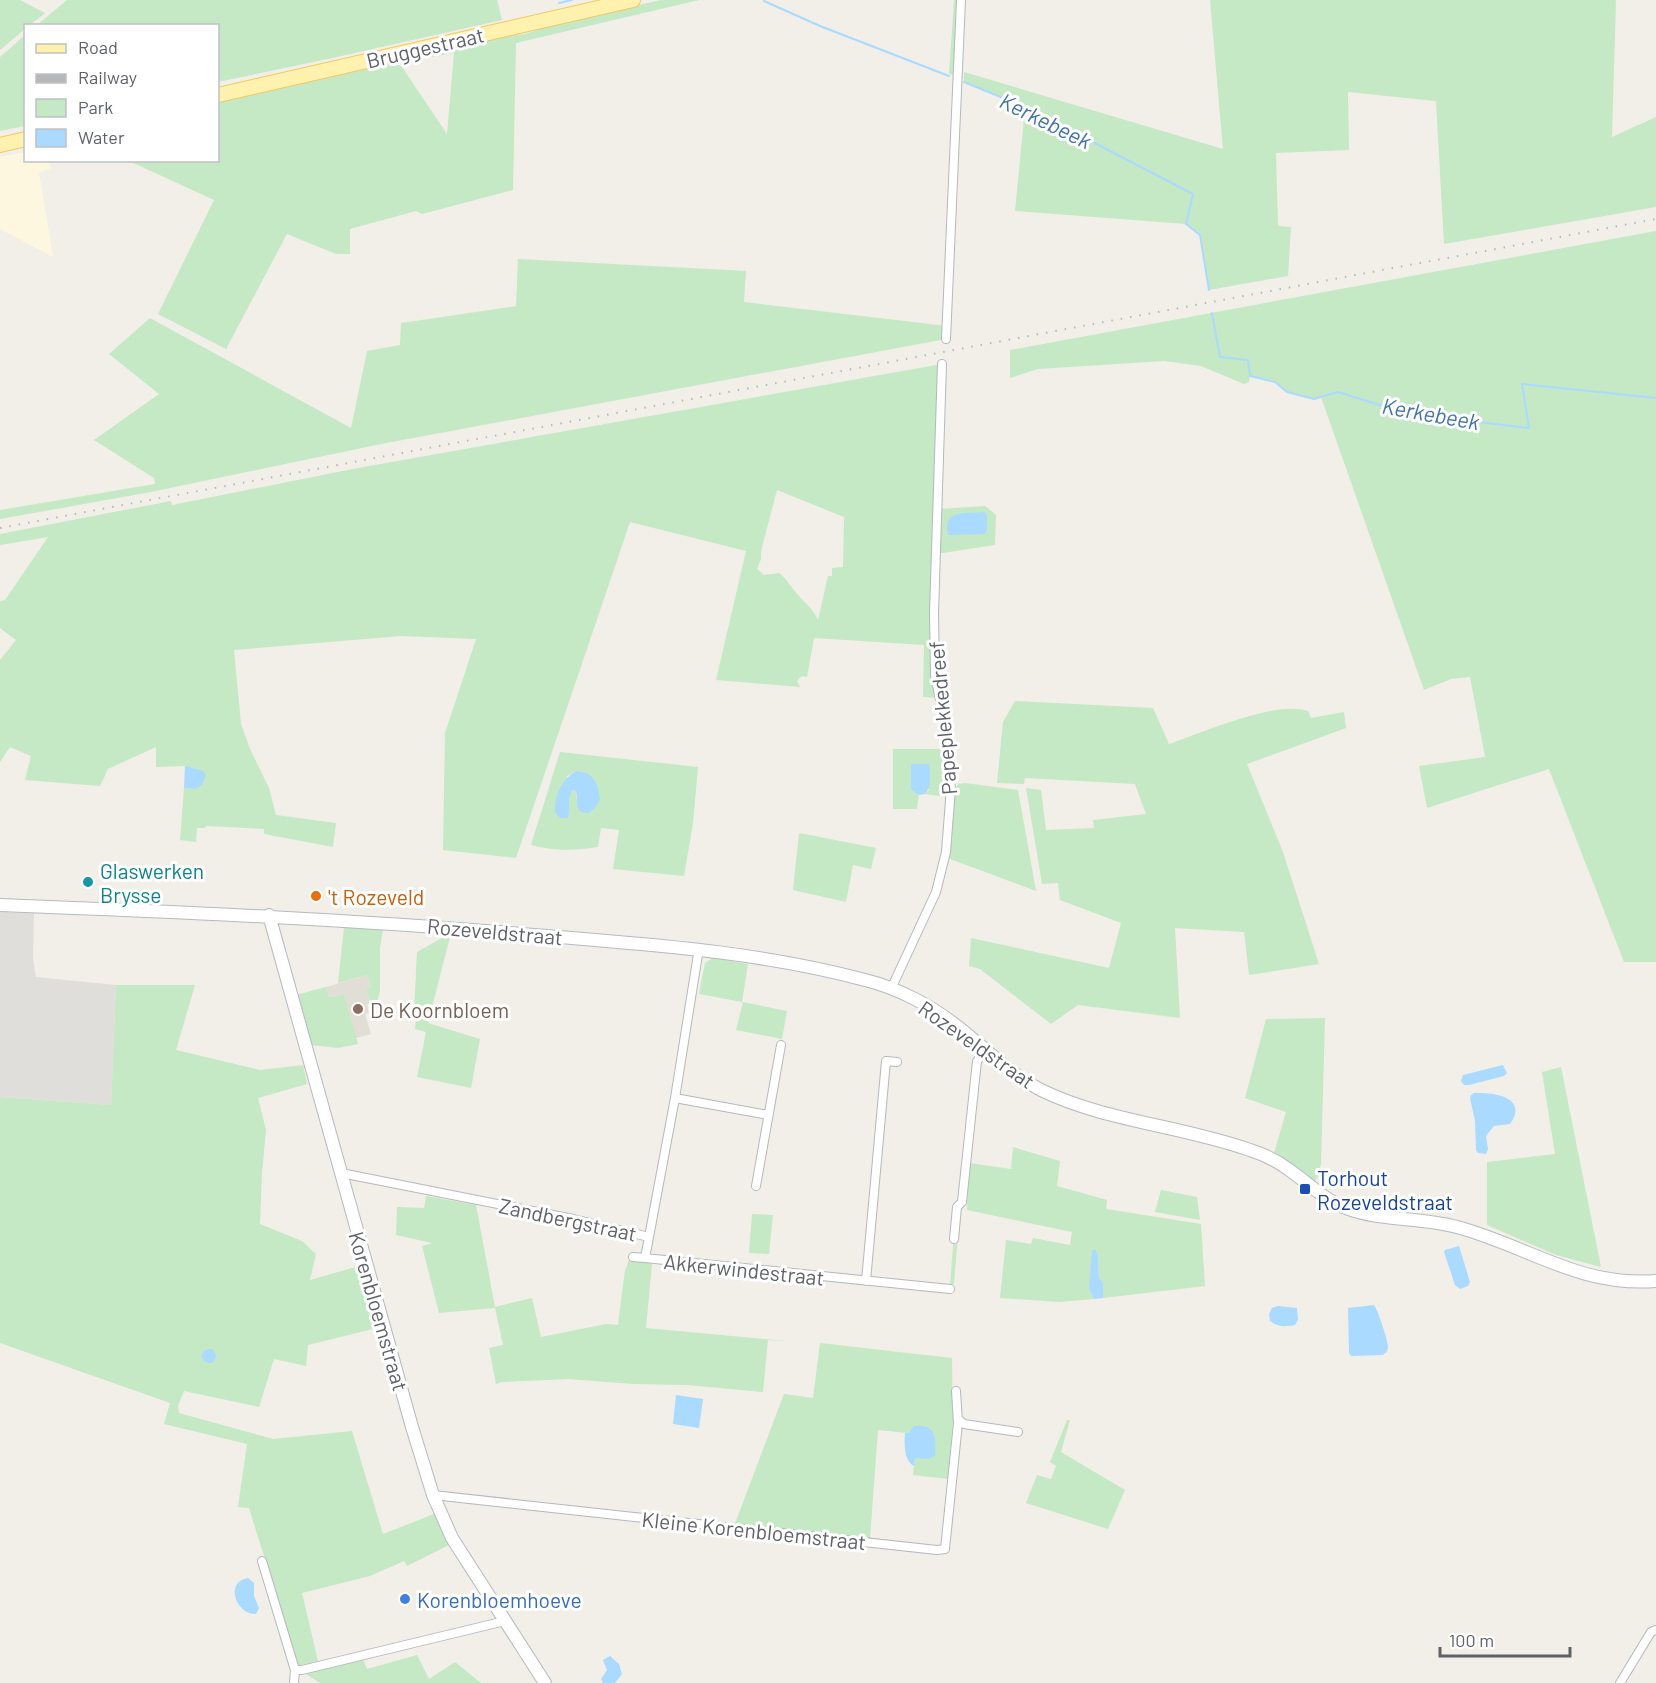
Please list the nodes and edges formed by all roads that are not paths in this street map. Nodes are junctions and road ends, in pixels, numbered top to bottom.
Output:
1 (633, 0) edge
2 (961, 0) edge
3 (219, 95) edge
4 (24, 139) edge
5 (0, 145) edge
6 (946, 339) dead end
7 (942, 364) dead end
8 (0, 905) edge
9 (269, 915) junction
10 (699, 948) junction
11 (891, 989) junction
12 (781, 1046) dead end
13 (985, 1051) junction
14 (897, 1062) dead end
15 (675, 1098) junction
16 (768, 1115) junction
17 (341, 1173) junction
18 (756, 1186) dead end
19 (649, 1237) junction
20 (954, 1239) dead end
21 (633, 1257) dead end
22 (645, 1258) junction
23 (866, 1281) junction
24 (1656, 1281) edge
25 (950, 1289) dead end
26 (956, 1391) dead end
27 (958, 1419) junction
28 (1018, 1432) dead end
29 (433, 1495) junction
30 (261, 1561) dead end
31 (506, 1621) junction
32 (1656, 1630) edge
33 (295, 1670) junction
34 (294, 1683) edge
35 (545, 1683) edge
36 (1620, 1683) edge

1 - 3 main road, Bruggestraat
2 - 6 street
4 - 5 main road
7 - 11 street, Papeplekkedreef
8 - 9 street, Rozeveldstraat
9 - 10 street, Rozeveldstraat
9 - 17 street, Korenbloemstraat
10 - 11 street, Rozeveldstraat
10 - 15 street, Zandbergstraat
11 - 13 street, Rozeveldstraat
12 - 16 street
13 - 20 street
13 - 24 street, Rozeveldstraat
14 - 23 street
15 - 16 street
15 - 19 street, Zandbergstraat
16 - 18 street
17 - 19 street, Zandbergstraat
17 - 29 street, Korenbloemstraat
19 - 22 street, Akkerwindestraat
21 - 22 street, Zandbergstraat
22 - 23 street, Akkerwindestraat
23 - 25 street, Akkerwindestraat
26 - 27 street
27 - 28 street
27 - 29 street, Kleine Korenbloemstraat
29 - 31 street, Korenbloemstraat
30 - 33 street
31 - 33 street
31 - 35 street, Korenbloemstraat
32 - 36 street
33 - 34 street

